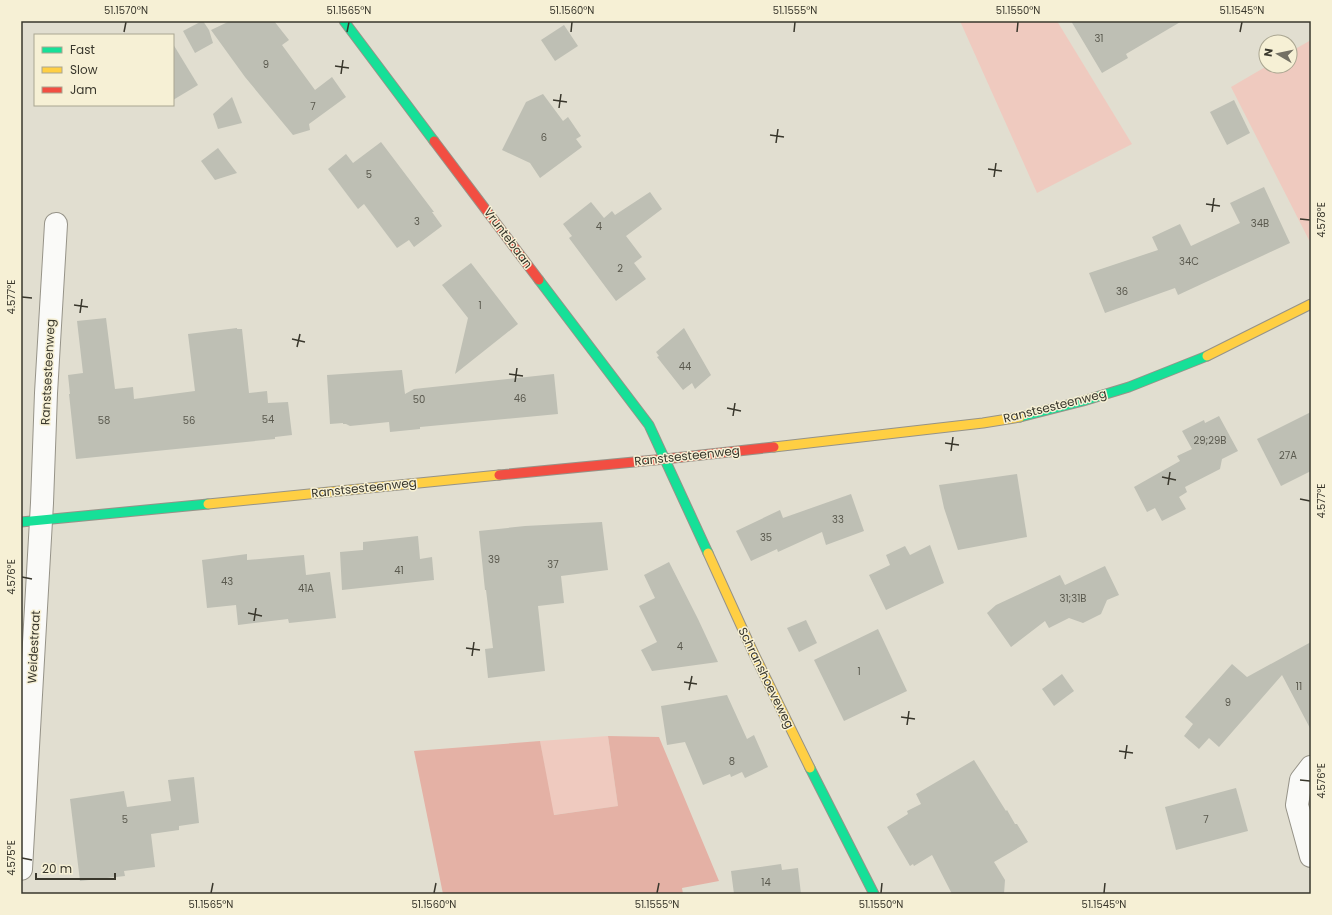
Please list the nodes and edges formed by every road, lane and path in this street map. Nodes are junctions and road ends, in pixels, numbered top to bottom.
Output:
1 (344, 21) edge
2 (56, 224) dead end
3 (1311, 304) edge
4 (665, 459) junction
5 (31, 521) edge
6 (1311, 767) edge
7 (1311, 856) edge
8 (21, 869) edge
9 (874, 894) edge

1 - 4 street, Vruntebaan
2 - 5 street, Ranstsesteenweg
3 - 4 street, Ranstsesteenweg
4 - 5 street, Ranstsesteenweg
4 - 9 street, Schranshoeveweg
5 - 8 street, Weidestraat
6 - 7 street

